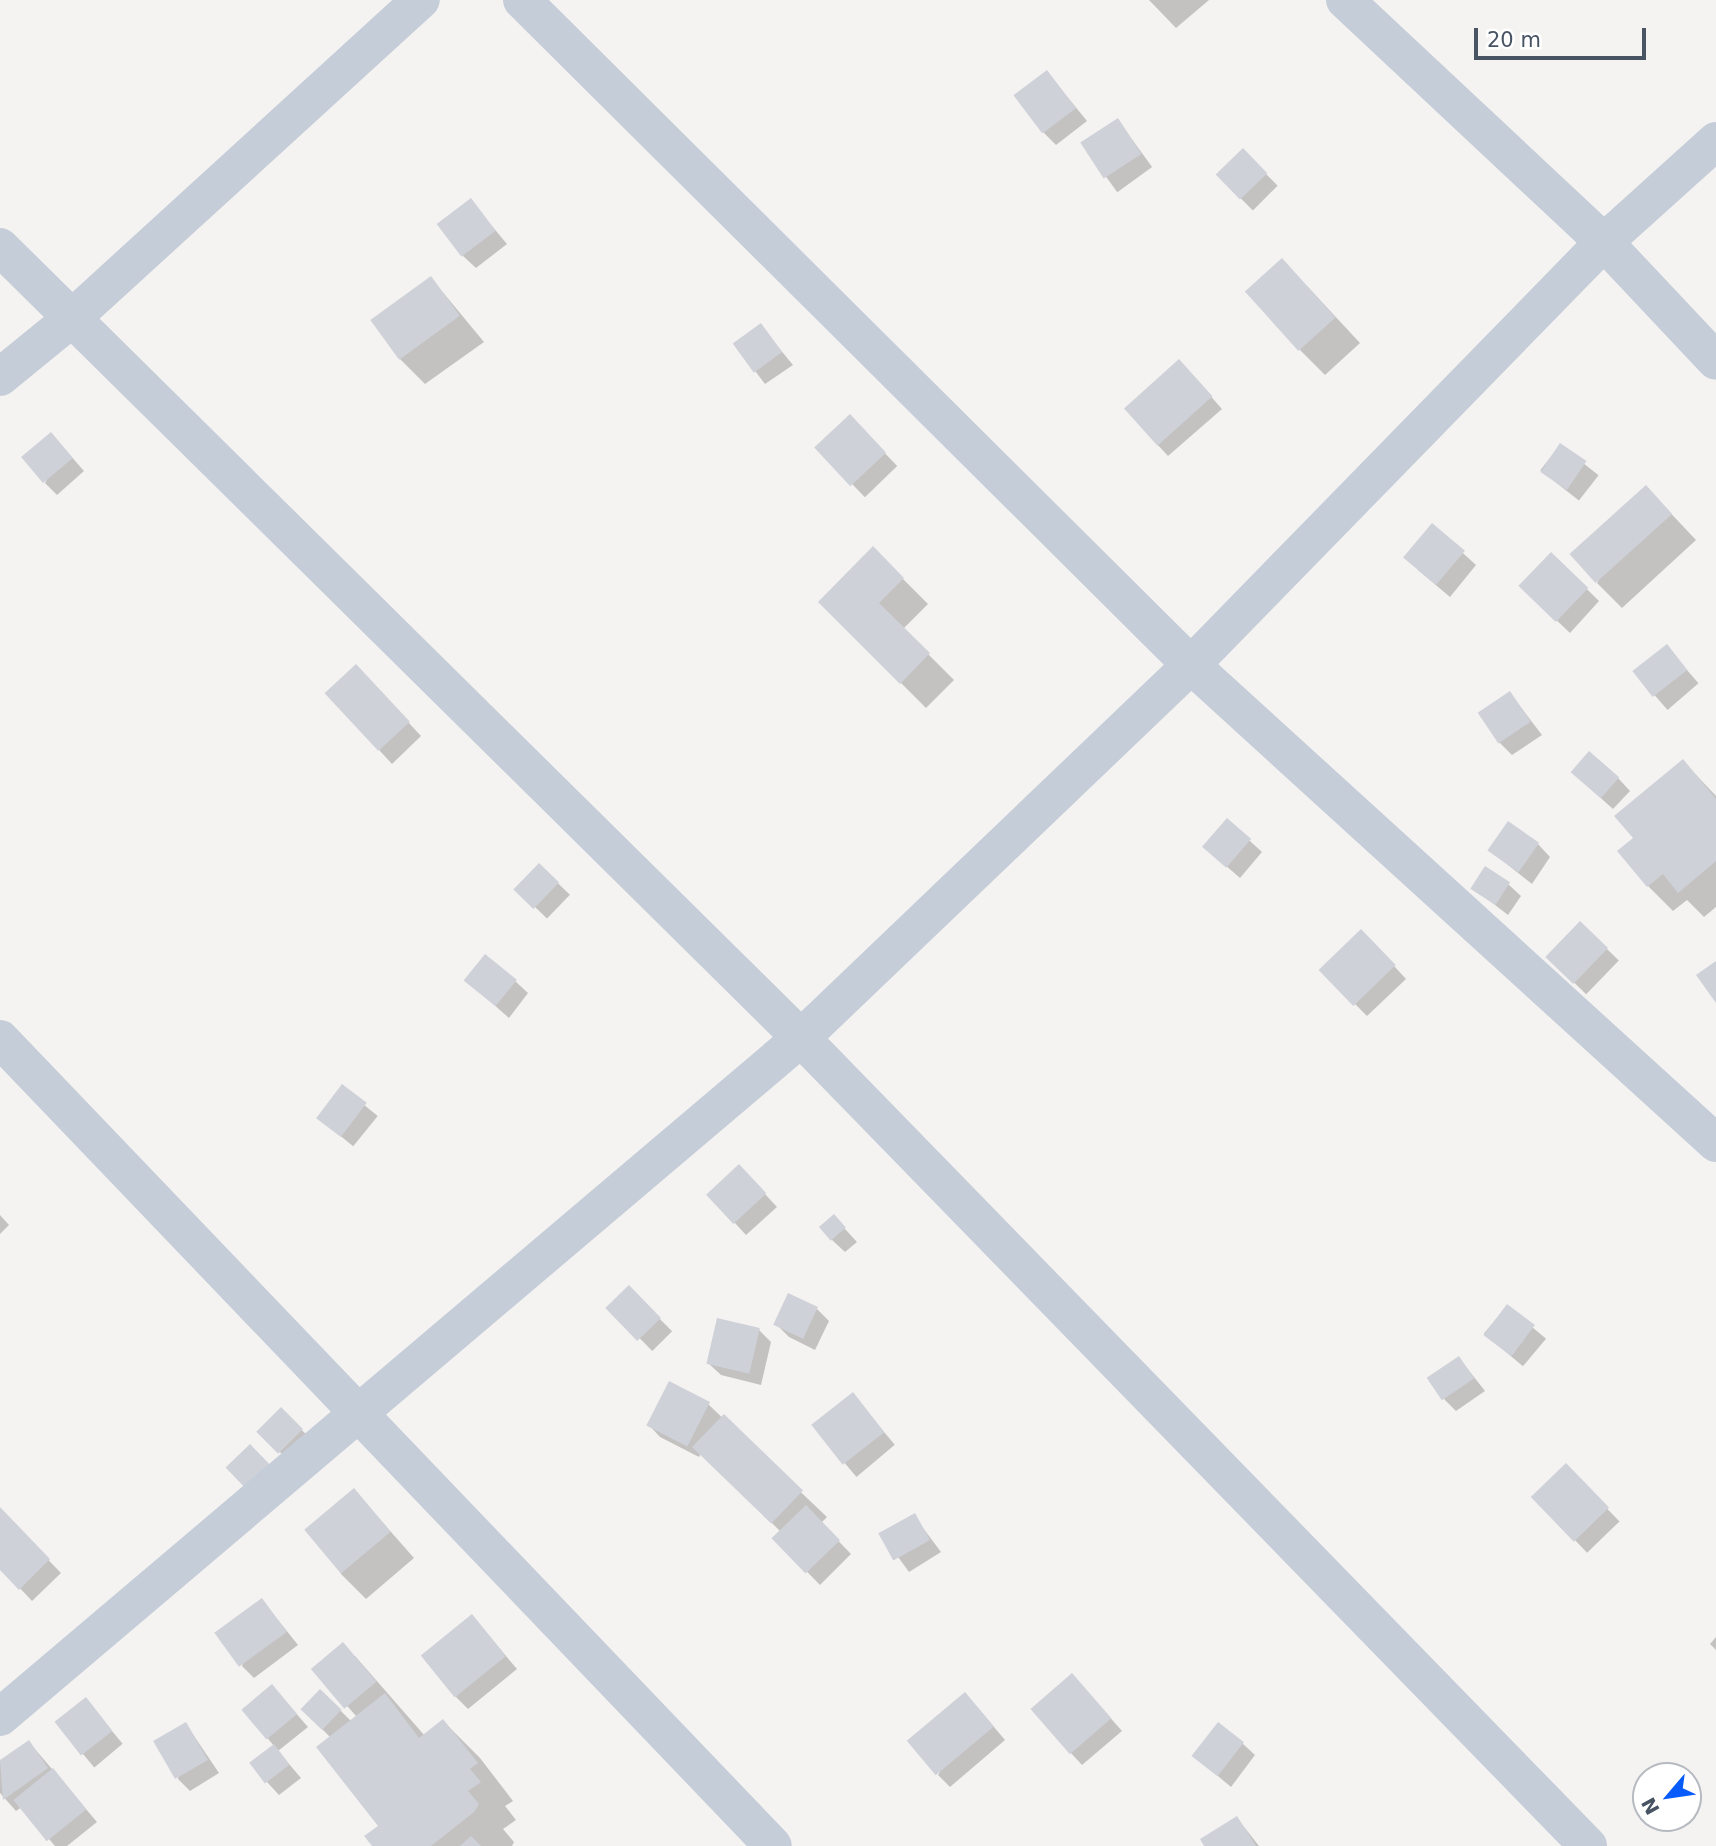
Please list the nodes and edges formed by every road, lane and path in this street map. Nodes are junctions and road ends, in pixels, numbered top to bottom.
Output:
1 (421, 0) edge
2 (522, 0) edge
3 (1345, 0) edge
4 (1716, 141) edge
5 (1604, 243) junction
6 (0, 247) edge
7 (69, 320) junction
8 (1716, 361) edge
9 (0, 377) edge
10 (1191, 665) junction
11 (802, 1038) junction
12 (0, 1039) edge
13 (1716, 1143) edge
14 (359, 1413) junction
15 (0, 1717) edge
16 (773, 1846) edge
17 (1588, 1846) edge

1 - 7 street
2 - 10 street
3 - 5 street
4 - 5 street
5 - 8 street
5 - 10 street
6 - 7 street
7 - 9 street
7 - 11 street
10 - 11 street
10 - 13 street
11 - 14 street
11 - 17 street
12 - 14 street
14 - 15 street
14 - 16 street

